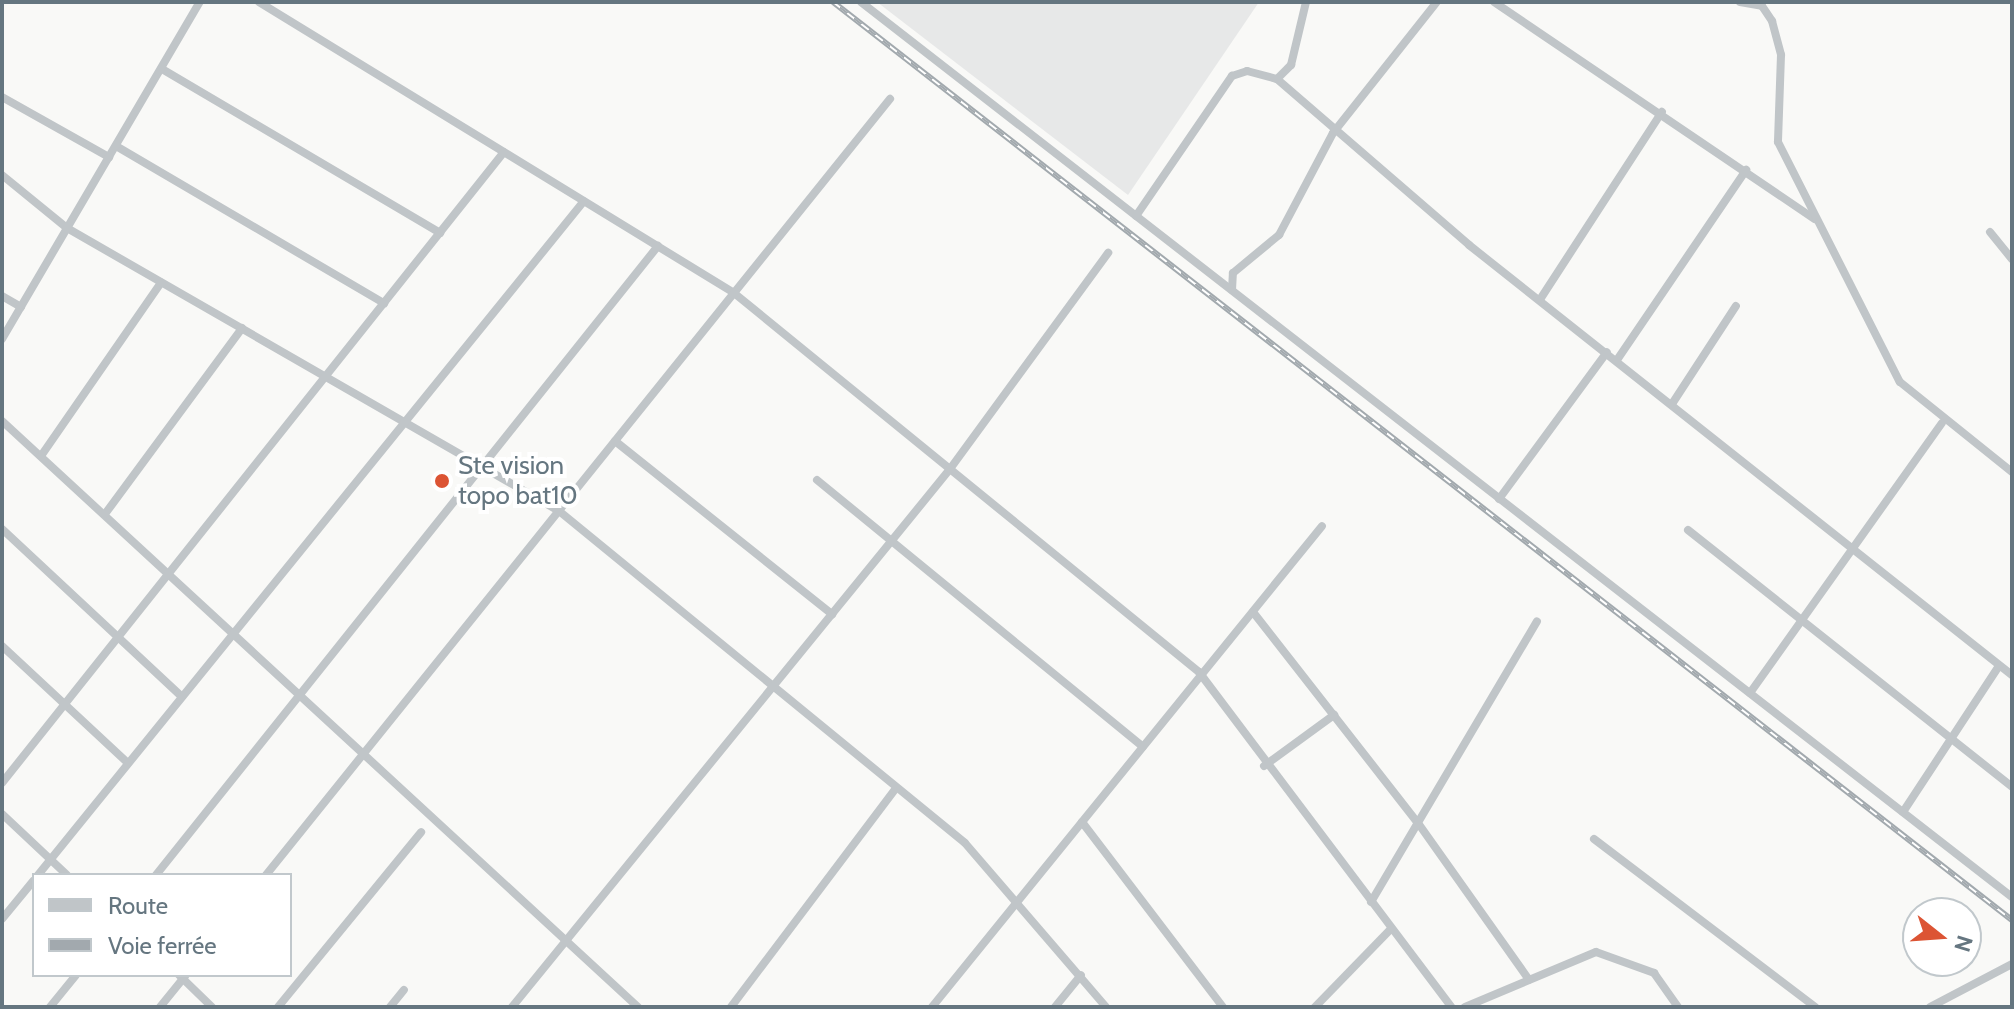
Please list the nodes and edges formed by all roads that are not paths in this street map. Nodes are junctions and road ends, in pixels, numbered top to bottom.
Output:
1 (200, 2) edge
2 (259, 2) edge
3 (861, 2) edge
4 (1306, 2) edge
5 (1437, 2) edge
6 (1494, 2) edge
7 (1740, 2) edge
8 (162, 69) junction
9 (1277, 79) junction
10 (2, 97) edge
11 (890, 99) dead end
12 (1662, 112) junction
13 (1333, 133) junction
14 (116, 146) junction
15 (504, 152) junction
16 (109, 157) junction
17 (1746, 170) junction
18 (2, 175) edge
19 (584, 201) junction
20 (1136, 216) junction
21 (1816, 219) junction
22 (67, 228) junction
23 (1990, 232) dead end
24 (440, 233) junction
25 (658, 246) junction
26 (1108, 253) dead end
27 (2012, 259) edge
28 (161, 283) junction
29 (1232, 290) junction
30 (734, 293) junction
31 (2, 296) edge
32 (1541, 298) junction
33 (384, 303) junction
34 (1736, 306) dead end
35 (21, 307) junction
36 (242, 328) junction
37 (2, 339) edge
38 (1607, 352) junction
39 (1617, 360) junction
40 (331, 378) junction
41 (1672, 404) junction
42 (2, 421) edge
43 (404, 423) junction
44 (1942, 423) junction
45 (615, 441) junction
46 (41, 456) junction
47 (481, 467) junction
48 (950, 469) junction
49 (2012, 472) edge
50 (817, 480) dead end
51 (1499, 499) junction
52 (559, 511) junction
53 (105, 514) junction
54 (1322, 526) dead end
55 (2, 529) edge
56 (1688, 530) dead end
57 (892, 541) junction
58 (1853, 544) junction
59 (168, 574) junction
60 (1253, 612) junction
61 (832, 614) junction
62 (1800, 620) junction
63 (1537, 621) dead end
64 (233, 634) junction
65 (118, 637) junction
66 (3, 648) edge
67 (1999, 666) junction
68 (1199, 672) junction
69 (2012, 675) edge
70 (773, 686) junction
71 (1750, 693) junction
72 (299, 695) junction
73 (182, 697) junction
74 (65, 704) junction
75 (1334, 715) junction
76 (1950, 740) junction
77 (1143, 747) junction
78 (363, 755) junction
79 (128, 763) junction
80 (1264, 766) junction
81 (2, 783) edge
82 (2012, 787) edge
83 (894, 791) junction
84 (1903, 812) junction
85 (2, 814) edge
86 (1082, 822) junction
87 (1418, 823) junction
88 (421, 832) dead end
89 (1594, 839) dead end
90 (50, 860) junction
91 (40, 873) edge
92 (65, 873) edge
93 (158, 873) edge
94 (268, 873) edge
95 (32, 882) edge
96 (2012, 897) edge
97 (1020, 899) junction
98 (1371, 902) junction
99 (2, 919) edge
100 (1390, 930) junction
101 (563, 945) junction
102 (2012, 964) edge
103 (1081, 975) junction
104 (74, 977) edge
105 (182, 977) edge
106 (184, 977) edge
107 (1529, 980) junction
108 (404, 990) dead end
109 (626, 997) junction
110 (50, 1007) edge
111 (160, 1007) edge
112 (212, 1007) edge
113 (278, 1007) edge
114 (390, 1007) edge
115 (512, 1007) edge
116 (619, 1007) edge
117 (638, 1007) edge
118 (731, 1007) edge
119 (932, 1007) edge
120 (1055, 1007) edge
121 (1106, 1007) edge
122 (1223, 1007) edge
123 (1315, 1007) edge
124 (1451, 1007) edge
125 (1465, 1007) edge
126 (1678, 1007) edge
127 (1815, 1007) edge
128 (1930, 1007) edge

1 - 8 street
2 - 15 street
3 - 20 street
4 - 9 street
5 - 13 street
6 - 12 street
7 - 21 street
8 - 14 street
8 - 24 street
9 - 13 street
9 - 20 street
10 - 16 street
11 - 30 street
12 - 17 street
12 - 32 street
13 - 29 street
13 - 32 street
14 - 16 street
14 - 33 street
15 - 19 street
15 - 24 street
16 - 22 street
17 - 21 street
17 - 39 street
18 - 22 street
19 - 25 street
19 - 43 street
20 - 29 street
21 - 44 street
22 - 28 street
22 - 35 street
23 - 27 street
24 - 33 street
25 - 30 street
25 - 47 street
26 - 48 street
28 - 36 street
28 - 46 street
29 - 51 street
30 - 45 street
30 - 48 street
31 - 35 street
32 - 38 street
33 - 40 street
34 - 41 street
35 - 37 street
36 - 40 street
36 - 53 street
38 - 39 street
38 - 51 street
39 - 41 street
40 - 43 street
40 - 59 street
41 - 58 street
42 - 46 street
43 - 47 street
43 - 64 street
44 - 49 street
44 - 58 street
45 - 52 street
45 - 61 street
46 - 53 street
47 - 52 street
47 - 72 street
48 - 57 street
48 - 68 street
50 - 57 street
51 - 71 street
52 - 70 street
52 - 78 street
53 - 59 street
54 - 60 street
55 - 65 street
56 - 62 street
57 - 61 street
57 - 77 street
58 - 62 street
58 - 67 street
59 - 64 street
59 - 65 street
60 - 68 street
60 - 75 street
61 - 70 street
62 - 71 street
62 - 76 street
63 - 87 street
64 - 72 street
64 - 73 street
65 - 73 street
65 - 74 street
66 - 74 street
67 - 69 street
67 - 76 street
68 - 77 street
68 - 80 street
70 - 83 street
70 - 101 street
71 - 84 street
72 - 78 street
72 - 93 street
73 - 79 street
74 - 79 street
74 - 81 street
75 - 80 street
75 - 87 street
76 - 82 street
76 - 84 street
77 - 86 street
78 - 94 street
78 - 101 street
79 - 90 street
80 - 98 street
83 - 97 street
83 - 118 street
84 - 96 street
85 - 90 street
86 - 97 street
86 - 122 street
87 - 98 street
87 - 107 street
88 - 113 street
89 - 127 street
90 - 91 street
90 - 92 street
95 - 99 street
97 - 103 street
97 - 119 street
98 - 100 street
100 - 123 street
100 - 124 street
101 - 109 street
101 - 115 street
102 - 128 street
103 - 120 street
103 - 121 street
104 - 110 street
105 - 111 street
106 - 112 street
107 - 125 street
107 - 126 street
108 - 114 street
109 - 116 street
109 - 117 street

